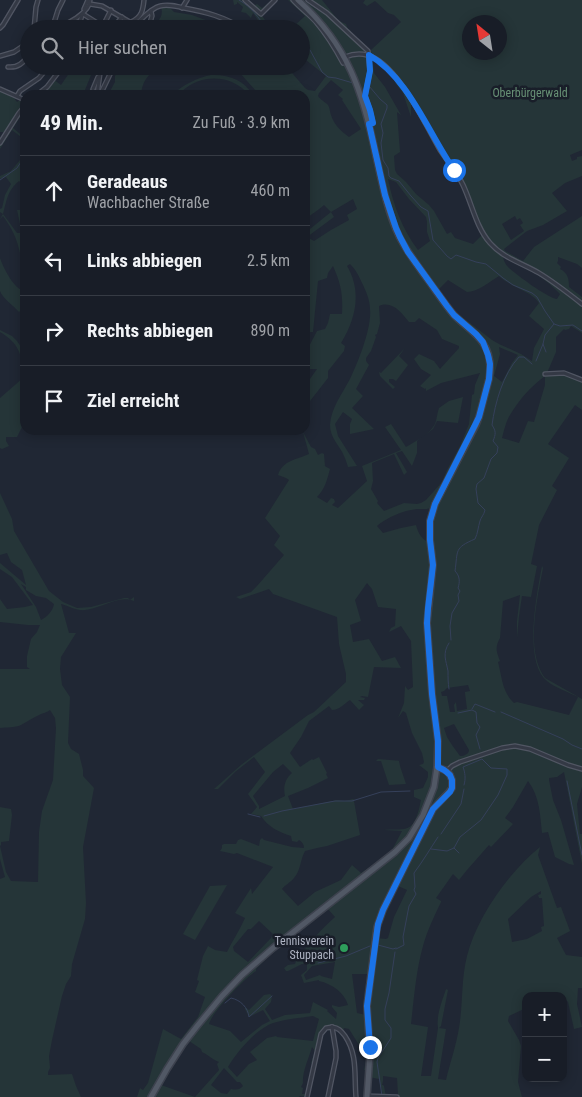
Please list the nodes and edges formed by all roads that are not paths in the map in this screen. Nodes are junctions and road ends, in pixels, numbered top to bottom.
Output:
1 (18, 0) edge
2 (38, 0) edge
3 (63, 0) edge
4 (144, 0) edge
5 (188, 0) edge
6 (245, 0) edge
7 (275, 0) edge
8 (293, 0) edge
9 (298, 0) edge
10 (308, 0) edge
11 (90, 1) edge
12 (182, 8) junction
13 (111, 10) junction
14 (151, 11) junction
15 (82, 14) junction
16 (122, 17) junction
17 (35, 20) edge
18 (55, 20) edge
19 (72, 20) edge
20 (80, 20) edge
21 (92, 20) edge
22 (106, 20) edge
23 (120, 20) edge
24 (127, 20) edge
25 (136, 20) edge
26 (142, 20) edge
27 (151, 20) edge
28 (227, 20) edge
29 (0, 28) edge
30 (20, 48) edge
31 (369, 55) junction
32 (0, 56) edge
33 (344, 60) junction
34 (20, 65) edge
35 (8, 67) dead end
36 (42, 75) edge
37 (56, 75) edge
38 (98, 75) edge
39 (100, 75) edge
40 (109, 75) edge
41 (0, 89) edge
42 (93, 89) dead end
43 (21, 90) edge
44 (44, 90) edge
45 (99, 90) edge
46 (102, 90) edge
47 (20, 91) edge
48 (17, 96) junction
49 (20, 98) edge
50 (20, 112) edge
51 (369, 124) junction
52 (0, 143) edge
53 (582, 304) edge
54 (545, 374) dead end
55 (582, 380) edge
56 (438, 767) junction
57 (582, 769) edge
58 (445, 771) junction
59 (435, 779) junction
60 (332, 1027) junction
61 (367, 1096) edge
62 (151, 1097) edge
63 (307, 1097) edge
64 (328, 1097) edge
65 (356, 1097) edge
66 (378, 1097) edge
67 (386, 1097) edge
68 (397, 1097) edge

1 - 29 street
2 - 17 street
3 - 18 street
4 - 25 street
5 - 12 street
6 - 7 street
8 - 33 street
9 - 33 main road
10 - 31 street
11 - 13 street
11 - 15 street
12 - 14 street
12 - 28 street
13 - 16 street
13 - 22 street
14 - 26 street
14 - 27 street
15 - 19 street
15 - 20 street
15 - 21 street
16 - 23 street
16 - 24 street
30 - 32 street
31 - 33 street
31 - 51 street
31 - 53 street
33 - 51 main road
34 - 35 street
36 - 43 street
37 - 44 street
38 - 42 street
39 - 45 street
40 - 46 street
41 - 48 street
47 - 48 street
48 - 49 street
50 - 52 street
51 - 56 main road
54 - 55 street
56 - 58 main road
56 - 59 main road
57 - 58 street
58 - 59 main road
58 - 61 main road
59 - 62 main road
60 - 63 street
60 - 64 street
60 - 65 street
61 - 66 street
66 - 67 street
67 - 68 street

